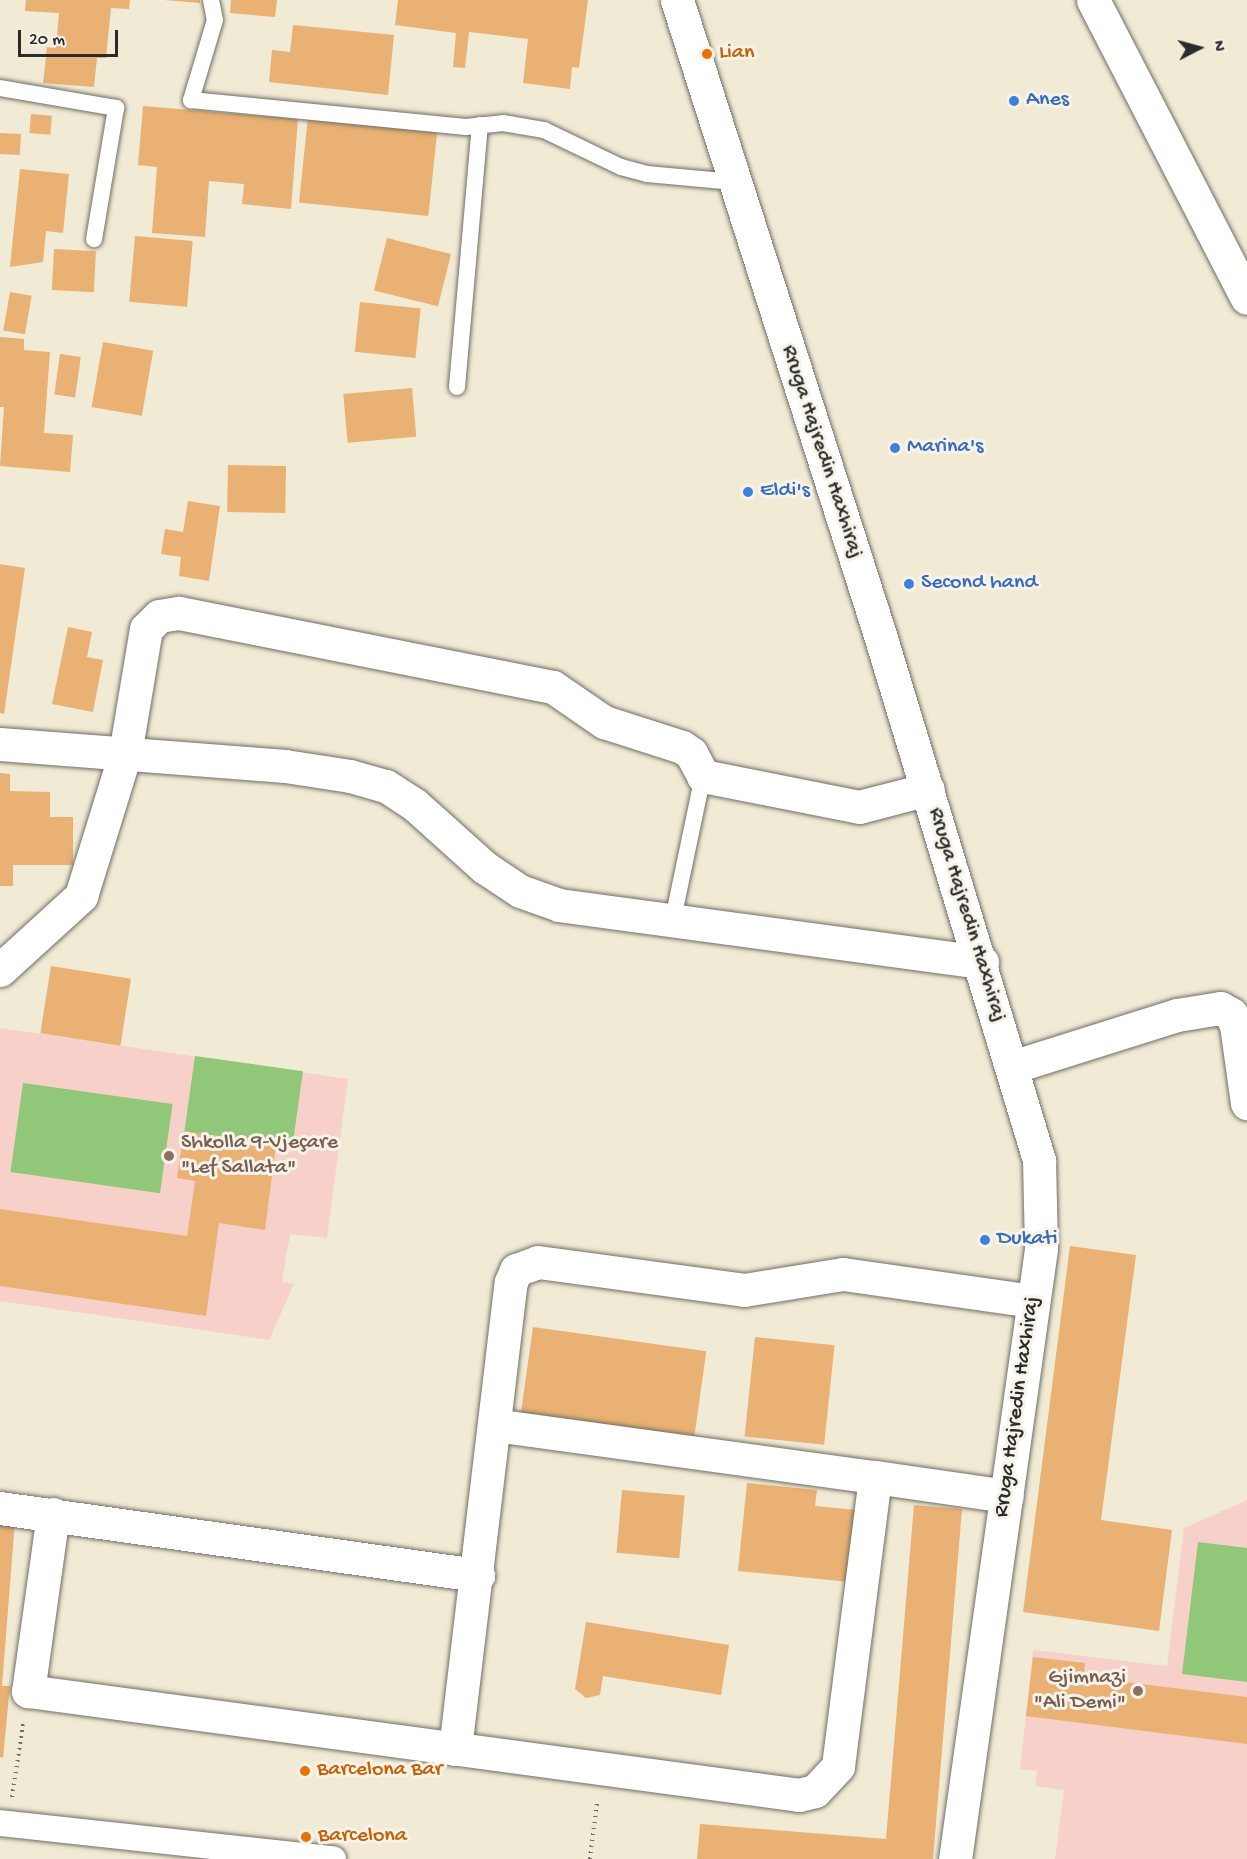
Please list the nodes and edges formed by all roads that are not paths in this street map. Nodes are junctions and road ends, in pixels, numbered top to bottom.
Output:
1 (211, 0) edge
2 (677, 0) edge
3 (1093, 0) edge
4 (0, 88) edge
5 (480, 125) junction
6 (734, 182) junction
7 (94, 239) dead end
8 (1247, 298) edge
9 (457, 387) dead end
10 (0, 744) edge
11 (125, 754) junction
12 (703, 776) junction
13 (928, 789) junction
14 (673, 919) junction
15 (982, 962) junction
16 (0, 970) edge
17 (1012, 1067) junction
18 (1247, 1102) edge
19 (1032, 1302) junction
20 (494, 1425) junction
21 (876, 1477) junction
22 (1007, 1496) junction
23 (0, 1508) edge
24 (52, 1514) junction
25 (478, 1575) junction
26 (455, 1749) junction
27 (4, 1823) edge
28 (333, 1859) edge
29 (955, 1859) edge

1 - 5 lane
2 - 6 street, Rruga Hajredin Haxhiraj
3 - 8 street
4 - 7 lane
5 - 6 lane
5 - 9 lane
6 - 13 street, Rruga Hajredin Haxhiraj
10 - 11 street
11 - 12 street
11 - 14 street
11 - 16 street
12 - 13 street
12 - 14 lane
13 - 15 street, Rruga Hajredin Haxhiraj
14 - 15 street
15 - 17 street, Rruga Hajredin Haxhiraj
17 - 18 street
17 - 19 street, Rruga Hajredin Haxhiraj
19 - 20 street
19 - 22 street, Rruga Hajredin Haxhiraj
20 - 21 street
20 - 25 street
21 - 22 street
21 - 26 street
22 - 29 street, Rruga Hajredin Haxhiraj
23 - 24 street
24 - 25 street
24 - 26 street
25 - 26 street
27 - 28 street

